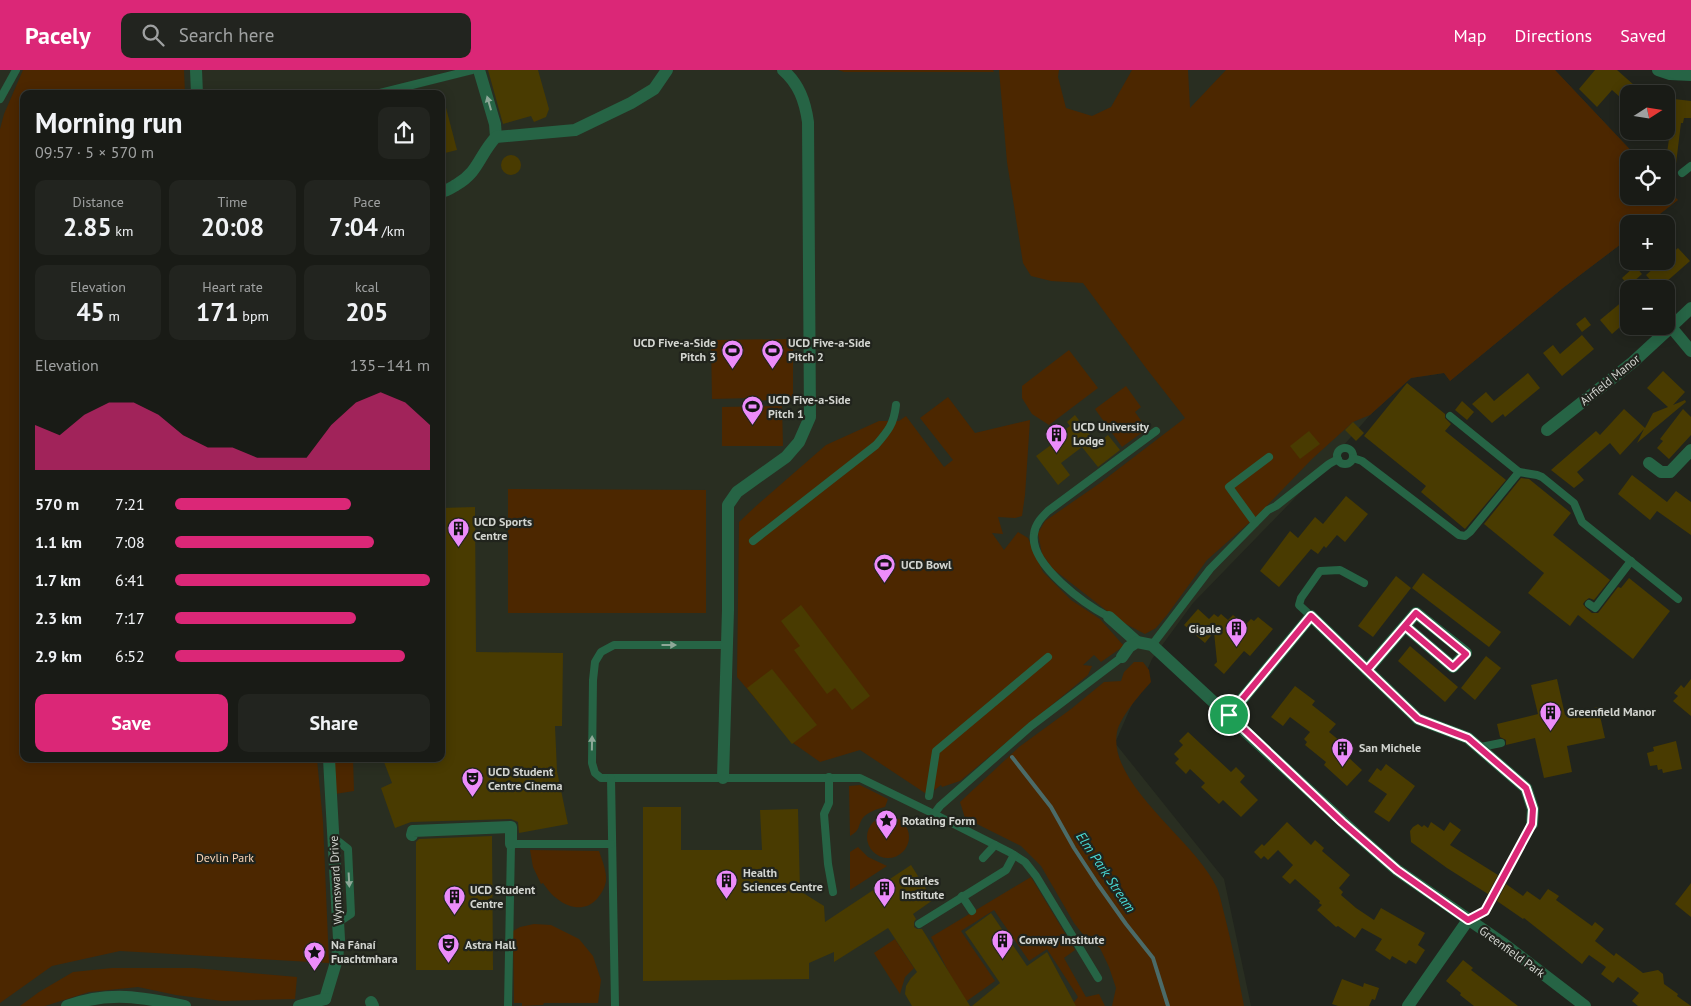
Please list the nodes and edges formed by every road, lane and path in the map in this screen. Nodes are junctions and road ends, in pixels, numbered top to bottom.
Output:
1 (16, 70) edge
2 (196, 70) edge
3 (472, 70) edge
4 (479, 70) edge
5 (667, 70) edge
6 (783, 70) edge
7 (1658, 70) edge
8 (1691, 75) edge
9 (197, 90) edge
10 (392, 90) edge
11 (0, 99) edge
12 (496, 137) junction
13 (1691, 166) edge
14 (1682, 173) dead end
15 (445, 190) edge
16 (1691, 308) edge
17 (1675, 323) edge
18 (1675, 332) edge
19 (1662, 335) edge
20 (1691, 351) edge
21 (896, 405) dead end
22 (1450, 416) dead end
23 (1547, 430) dead end
24 (1156, 432) dead end
25 (1691, 450) edge
26 (1269, 457) dead end
27 (1353, 458) junction
28 (1338, 459) junction
29 (1649, 463) dead end
30 (1519, 472) junction
31 (1255, 523) junction
32 (753, 541) dead end
33 (1631, 561) junction
34 (1364, 583) dead end
35 (1678, 599) dead end
36 (1590, 604) dead end
37 (1311, 616) junction
38 (1109, 617) joint
39 (1405, 626) junction
40 (1137, 642) junction
41 (727, 645) junction
42 (1152, 645) junction
43 (1048, 657) dead end
44 (1122, 657) joint
45 (1367, 670) junction
46 (1229, 715) junction
47 (1501, 743) dead end
48 (1481, 748) junction
49 (329, 762) edge
50 (830, 777) junction
51 (611, 778) junction
52 (723, 778) junction
53 (929, 796) dead end
54 (934, 814) junction
55 (1532, 824) joint
56 (412, 835) dead end
57 (511, 844) junction
58 (611, 844) junction
59 (995, 845) junction
60 (1014, 855) junction
61 (983, 858) dead end
62 (833, 892) dead end
63 (962, 896) junction
64 (972, 911) dead end
65 (1468, 920) junction
66 (919, 924) dead end
67 (1098, 978) dead end
68 (326, 1002) edge
69 (161, 1003) edge
70 (67, 1006) edge
71 (185, 1006) edge
72 (298, 1006) edge
73 (508, 1006) edge
74 (615, 1006) edge
75 (1408, 1006) edge
76 (1585, 1006) edge

1 - 11 lane
2 - 9 street
3 - 10 lane
12 -> 4 street
5 - 12 street
6 - 41 street
7 - 8 street
12 - 15 street
13 - 14 lane
16 - 17 street, Airfield Manor
18 - 20 street
19 - 23 street, Airfield Manor
21 - 32 lane
22 - 30 lane
24 - 38 lane
25 - 29 street
26 - 31 lane
27 - 28 lane
27 - 28 lane
27 - 30 lane
28 - 31 lane
30 - 33 lane
31 - 42 lane
33 - 35 lane
33 - 36 lane
34 - 37 lane
37 - 45 street
37 - 46 street
38 - 40 street
39 - 39 street
39 - 45 street
40 - 42 street
40 - 44 street
51 -> 41 lane
41 - 52 street
42 - 46 street, Greenfield Park
43 - 53 lane
44 - 54 lane
45 - 48 street
46 - 65 street, Greenfield Park
47 - 48 lane
48 - 55 street
49 - 68 street, Wynnsward Drive
50 - 52 lane
50 - 54 lane
50 - 62 lane
51 - 52 lane
51 - 58 lane
54 - 59 lane
55 - 65 lane
56 - 57 street
57 - 58 lane
57 - 73 lane
58 - 74 lane
59 - 60 lane
59 - 61 lane
60 - 63 lane
60 - 67 lane
63 - 64 lane
63 - 66 lane
65 - 75 street
65 - 76 street, Greenfield Park
68 - 72 street
69 - 70 street
69 - 71 street

